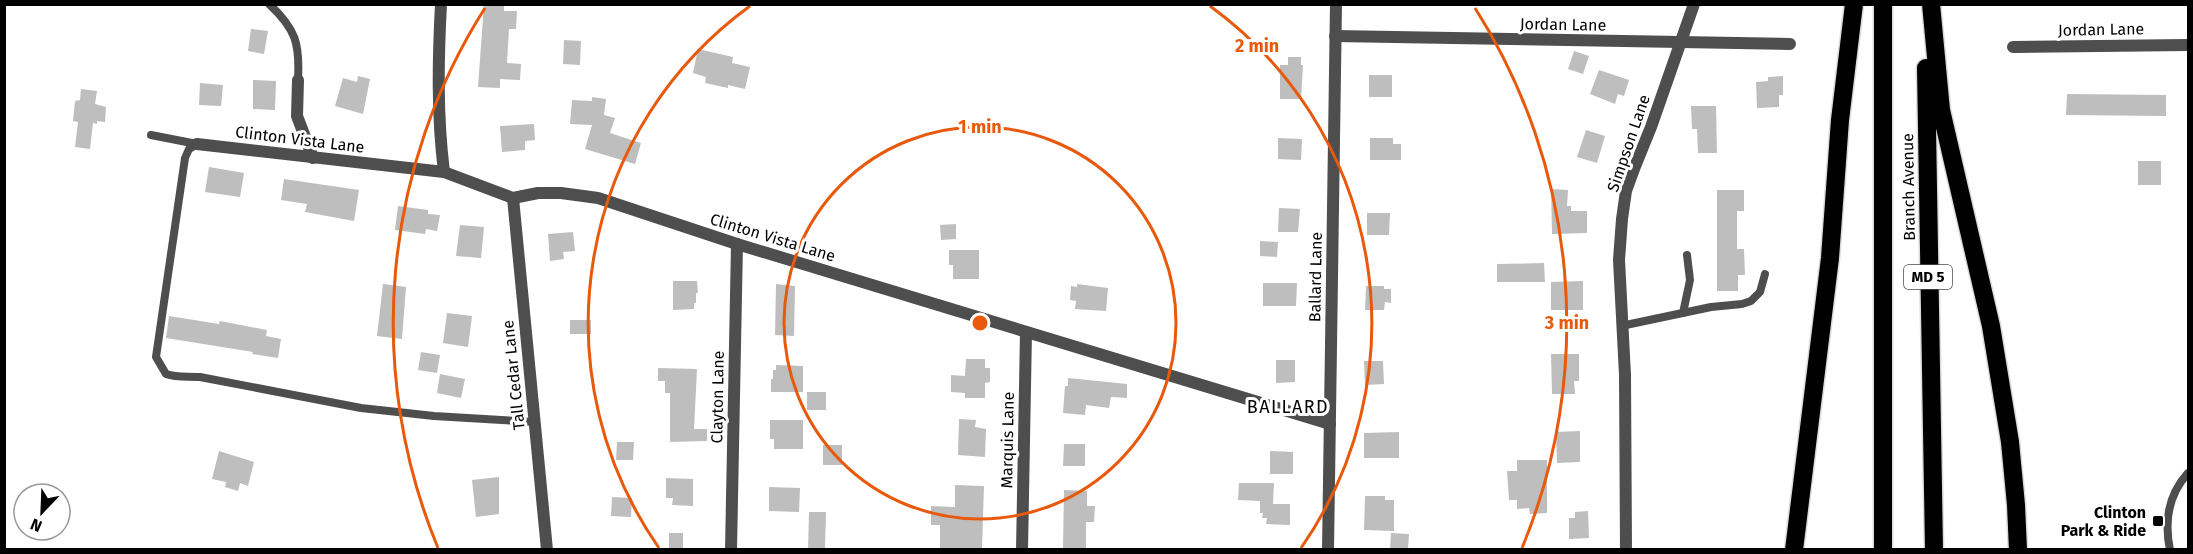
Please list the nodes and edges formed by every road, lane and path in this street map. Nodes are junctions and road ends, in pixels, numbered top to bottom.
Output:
1 (269, 4) edge
2 (441, 4) edge
3 (1336, 4) edge
4 (1694, 4) edge
5 (1854, 4) edge
6 (1883, 4) edge
7 (1926, 4) edge
8 (1931, 4) edge
9 (1335, 36) junction
10 (1680, 42) junction
11 (1790, 44) dead end
12 (2188, 45) edge
13 (2013, 47) dead end
14 (298, 80) joint
15 (151, 135) dead end
16 (197, 144) junction
17 (313, 158) junction
18 (444, 172) junction
19 (513, 198) junction
20 (737, 244) junction
21 (1687, 255) dead end
22 (1765, 274) dead end
23 (1683, 313) junction
24 (1621, 326) junction
25 (1026, 332) junction
26 (535, 422) junction
27 (1330, 424) junction
28 (2188, 473) edge
29 (547, 549) edge
30 (730, 549) edge
31 (1022, 549) edge
32 (1328, 549) edge
33 (1626, 549) edge
34 (1794, 549) edge
35 (1883, 549) edge
36 (1934, 549) edge
37 (2018, 549) edge
38 (2170, 549) edge

1 - 14 lane
2 - 18 street
3 - 9 street, Ballard Lane
4 - 10 street, Simpson Lane
5 - 34 highway
6 - 35 highway, Branch Avenue / MD 5
7 - 36 highway, Branch Avenue / MD 5
8 - 37 highway
9 - 10 street, Jordan Lane
9 - 27 street, Ballard Lane
10 - 11 street, Jordan Lane
10 - 24 street, Simpson Lane
12 - 13 street, Jordan Lane
14 - 17 street
15 - 16 lane
16 - 17 street, Clinton Vista Lane
16 - 26 lane
17 - 18 street, Clinton Vista Lane
18 - 19 street, Clinton Vista Lane
19 - 20 street, Clinton Vista Lane
19 - 26 street, Tall Cedar Lane
20 - 25 street, Clinton Vista Lane
20 - 30 street, Clayton Lane
21 - 23 lane
22 - 23 lane
23 - 24 lane
24 - 33 street, Simpson Lane
25 - 27 street, Clinton Vista Lane
25 - 31 street, Marquis Lane
26 - 29 street, Tall Cedar Lane
27 - 32 street, Ballard Lane
28 - 38 lane

